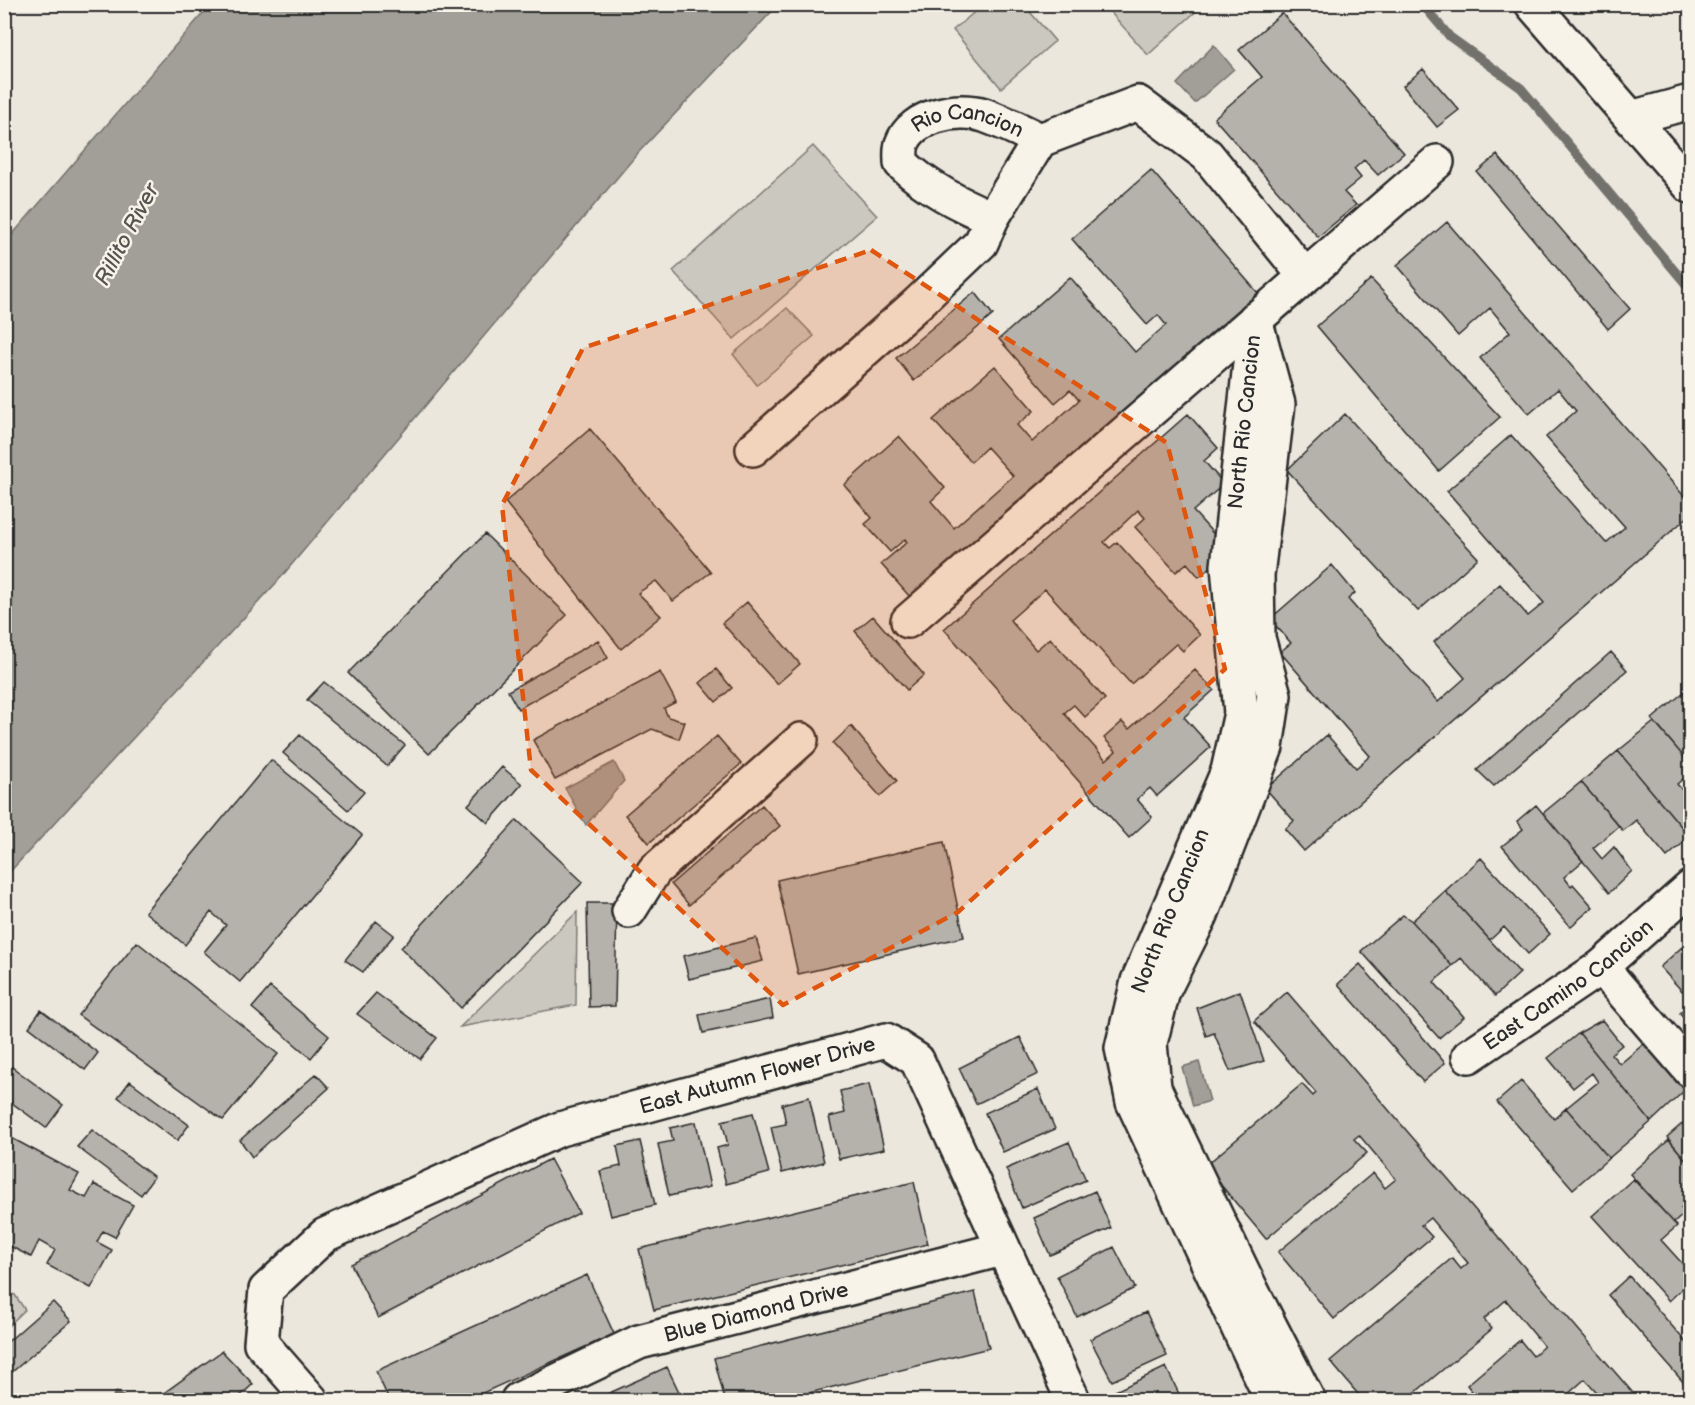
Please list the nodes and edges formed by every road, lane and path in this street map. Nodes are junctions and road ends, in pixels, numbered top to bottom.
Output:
1 (1532, 4) edge
2 (1690, 102) edge
3 (1631, 118) junction
4 (1040, 140) junction
5 (1437, 162) dead end
6 (1690, 186) edge
7 (992, 218) junction
8 (1305, 276) junction
9 (1255, 319) junction
10 (753, 449) dead end
11 (908, 621) dead end
12 (801, 740) dead end
13 (1690, 888) edge
14 (629, 911) dead end
15 (1601, 967) junction
16 (1469, 1056) dead end
17 (1690, 1070) edge
18 (1002, 1249) junction
19 (1259, 1337) junction
20 (311, 1401) edge
21 (518, 1401) edge
22 (1073, 1401) edge
23 (1272, 1401) edge
24 (1308, 1401) edge

1 - 3 street
2 - 3 street
3 - 6 street
4 - 7 street, Rio Cancion
4 - 7 street, Rio Cancion
4 - 8 street
5 - 8 street
7 - 10 street
8 - 9 street
9 - 11 street
9 - 19 street, North Rio Cancion
12 - 14 street
13 - 15 street, East Camino Cancion
15 - 16 street, East Camino Cancion
15 - 17 street
18 - 20 street, East Autumn Flower Drive
18 - 21 street, Blue Diamond Drive
18 - 22 street, East Autumn Flower Drive
19 - 23 street, North Rio Cancion
19 - 24 street, North Rio Cancion

